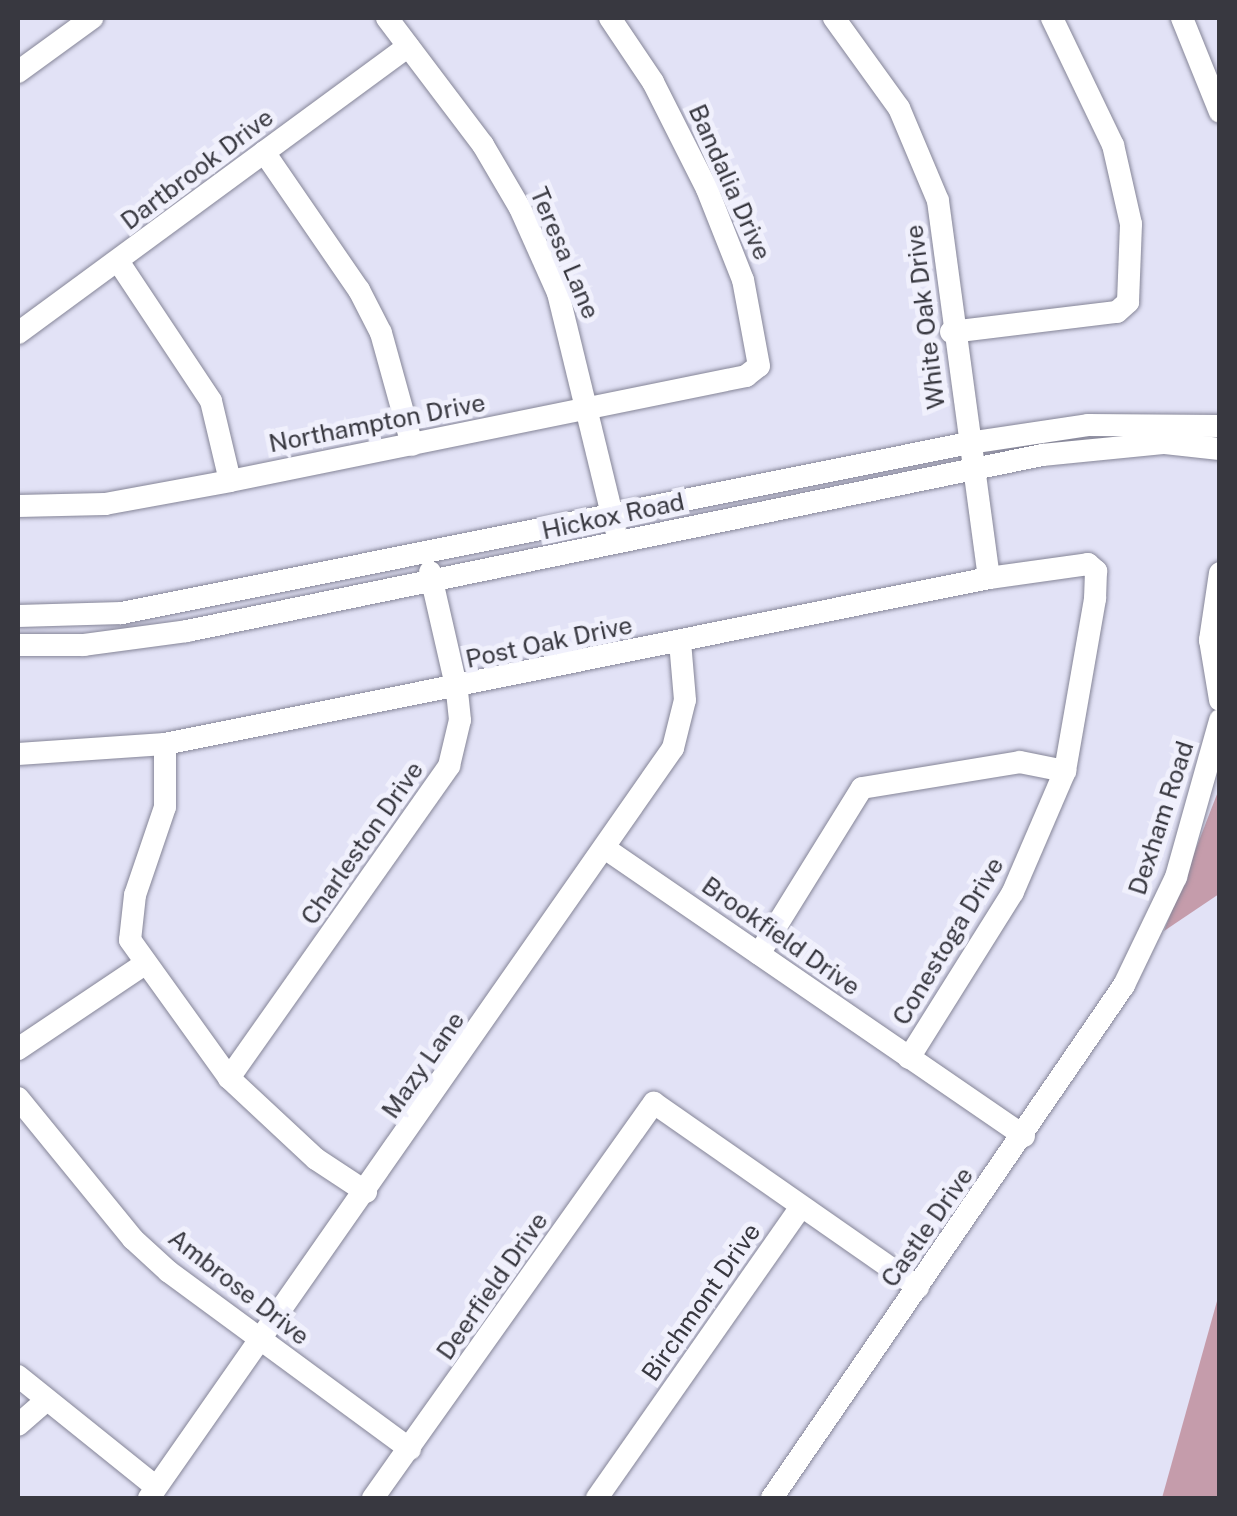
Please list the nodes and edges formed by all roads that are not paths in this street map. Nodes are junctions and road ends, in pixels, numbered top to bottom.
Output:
1 (92, 18) edge
2 (387, 18) edge
3 (610, 18) edge
4 (834, 18) edge
5 (1052, 18) edge
6 (1182, 18) edge
7 (64, 26) edge
8 (408, 47) junction
9 (18, 72) edge
10 (1220, 112) edge
11 (264, 152) junction
12 (118, 261) junction
13 (951, 332) junction
14 (18, 333) edge
15 (746, 376) joint
16 (586, 410) junction
17 (1220, 426) edge
18 (969, 443) junction
19 (412, 444) junction
20 (1220, 448) edge
21 (973, 468) junction
22 (230, 481) junction
23 (18, 506) edge
24 (613, 516) junction
25 (617, 544) junction
26 (426, 554) junction
27 (1088, 564) joint
28 (1220, 572) edge
29 (989, 578) junction
30 (433, 583) junction
31 (18, 616) edge
32 (680, 642) junction
33 (18, 645) edge
34 (457, 690) junction
35 (1220, 700) edge
36 (1220, 720) edge
37 (165, 744) junction
38 (18, 754) edge
39 (1064, 771) junction
40 (606, 849) junction
41 (759, 954) junction
42 (143, 966) junction
43 (1124, 985) joint
44 (18, 1049) edge
45 (909, 1058) junction
46 (229, 1078) junction
47 (18, 1098) edge
48 (1024, 1136) junction
49 (366, 1192) junction
50 (801, 1206) junction
51 (918, 1288) junction
52 (262, 1340) junction
53 (18, 1376) edge
54 (44, 1402) junction
55 (18, 1425) edge
56 (410, 1449) junction
57 (152, 1493) edge
58 (373, 1498) edge
59 (597, 1498) edge
60 (772, 1498) edge

1 - 7 street
2 - 8 street, Teresa Lane
3 - 15 street, Bandalia Drive
4 - 13 street, White Oak Drive
5 - 13 street
6 - 10 street
7 - 9 street
8 - 11 street, Dartbrook Drive
8 - 16 street, Teresa Lane
11 - 12 street, Dartbrook Drive
11 - 19 street
12 - 14 street, Dartbrook Drive
12 - 22 street
13 - 18 street, White Oak Drive
15 - 16 street, Northampton Drive
16 - 19 street, Northampton Drive
16 - 24 street, Teresa Lane
17 - 18 street, Hickox Road
18 - 21 street, White Oak Drive
18 - 24 street, Hickox Road
19 - 22 street, Northampton Drive
20 - 21 street, Hickox Road
21 - 25 street, Hickox Road
21 - 29 street, White Oak Drive
22 - 23 street, Northampton Drive
24 - 25 street, Teresa Lane
24 - 26 street, Hickox Road
25 - 30 street, Hickox Road
26 - 30 street, Charleston Drive
26 - 31 street, Hickox Road
27 - 29 street, Post Oak Drive
27 - 39 street, Conestoga Drive
28 - 35 street
29 - 32 street, Post Oak Drive
30 - 33 street, Hickox Road
30 - 34 street, Charleston Drive
32 - 34 street, Post Oak Drive
32 - 40 street, Mazy Lane
34 - 37 street, Post Oak Drive
34 - 46 street, Charleston Drive
36 - 43 street, Dexham Road
37 - 38 street, Post Oak Drive
37 - 42 street
39 - 41 street
39 - 45 street, Conestoga Drive
40 - 41 street, Brookfield Drive
40 - 49 street, Mazy Lane
41 - 45 street, Brookfield Drive
42 - 44 street
42 - 46 street
43 - 48 street, Castle Drive
45 - 48 street, Brookfield Drive
46 - 49 street
47 - 52 street, Ambrose Drive
48 - 51 street, Castle Drive
49 - 52 street, Mazy Lane
50 - 51 street
50 - 56 street, Deerfield Drive
50 - 59 street, Birchmont Drive
51 - 60 street, Castle Drive
52 - 56 street, Ambrose Drive
52 - 57 street, Mazy Lane
53 - 54 street
54 - 55 street
54 - 57 street
56 - 58 street, Deerfield Drive

